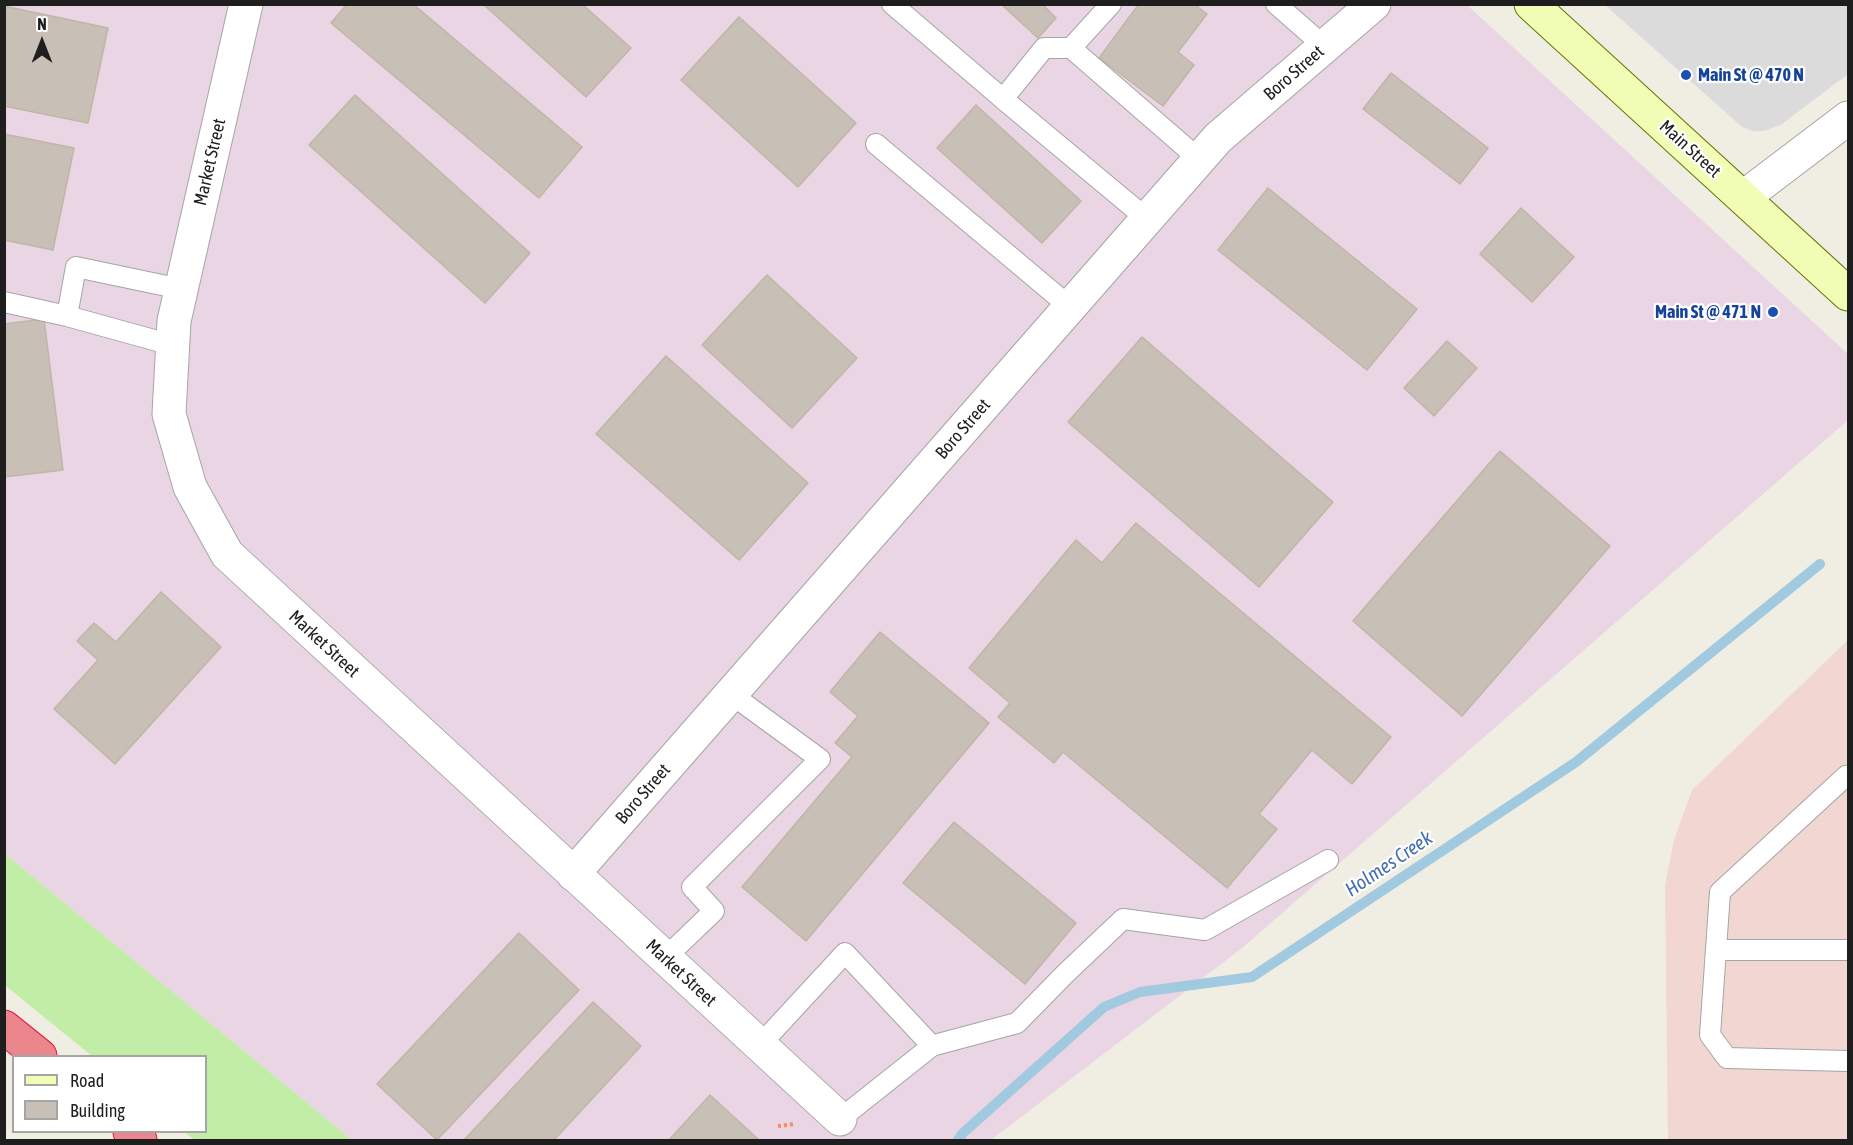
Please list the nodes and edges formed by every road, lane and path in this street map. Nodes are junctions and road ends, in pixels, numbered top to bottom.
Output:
1 (246, 4) edge
2 (892, 4) edge
3 (1111, 4) edge
4 (1275, 4) edge
5 (1374, 4) edge
6 (1531, 4) edge
7 (1325, 47) junction
8 (1071, 48) junction
9 (1003, 99) junction
10 (1848, 118) edge
11 (876, 144) dead end
12 (1200, 160) junction
13 (1744, 197) junction
14 (1147, 219) junction
15 (181, 289) junction
16 (1848, 294) edge
17 (4, 302) edge
18 (1070, 307) junction
19 (67, 316) junction
20 (172, 345) junction
21 (731, 694) junction
22 (1848, 777) edge
23 (1328, 861) dead end
24 (573, 874) junction
25 (1716, 950) junction
26 (1848, 950) edge
27 (665, 958) junction
28 (4, 1027) edge
29 (760, 1045) junction
30 (931, 1046) junction
31 (39, 1055) edge
32 (1848, 1061) edge
33 (840, 1119) joint

1 - 15 street, Market Street
2 - 9 lane
3 - 8 lane
4 - 7 lane
5 - 7 street, Boro Street
6 - 13 main road, Main Street
7 - 12 street, Boro Street
8 - 9 lane
8 - 12 lane
9 - 14 lane
10 - 13 street
11 - 18 lane
12 - 14 street, Boro Street
13 - 16 main road, Main Street
14 - 18 street, Boro Street
15 - 19 lane
15 - 20 street, Market Street
17 - 19 lane
18 - 21 street, Boro Street
19 - 20 lane
20 - 24 street, Market Street
21 - 24 street, Boro Street
21 - 27 lane
22 - 25 lane
23 - 30 lane
24 - 27 street, Market Street
25 - 26 lane
25 - 32 lane
27 - 29 street, Market Street
28 - 31 highway
29 - 30 lane
29 - 33 street, Market Street
30 - 33 lane

